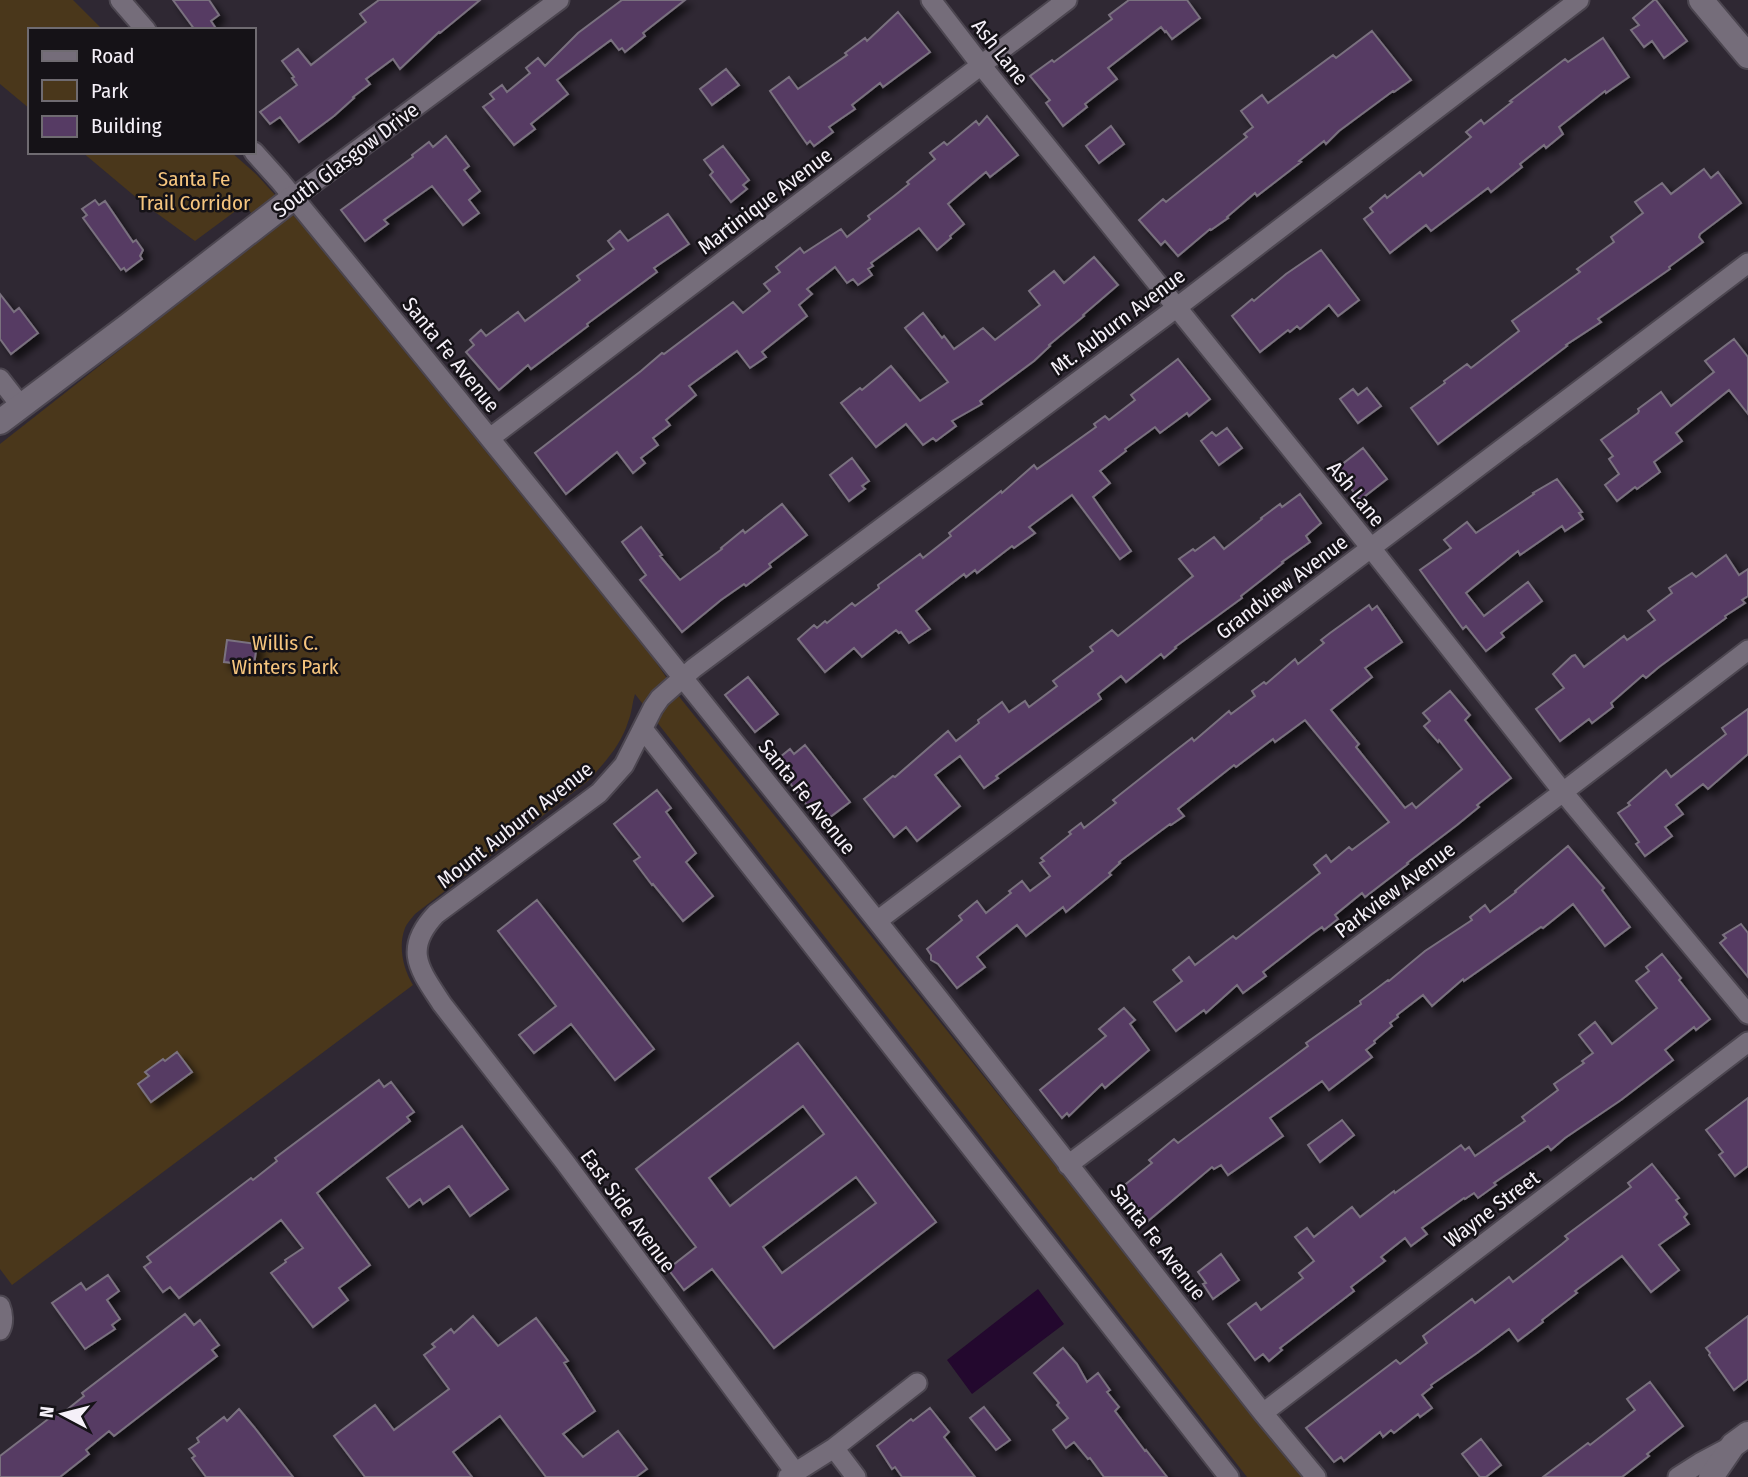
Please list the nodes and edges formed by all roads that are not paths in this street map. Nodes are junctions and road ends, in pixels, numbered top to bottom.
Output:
1 (120, 0) edge
2 (559, 0) edge
3 (931, 0) edge
4 (1067, 0) edge
5 (1579, 0) edge
6 (1701, 0) edge
7 (144, 28) edge
8 (1748, 56) edge
9 (981, 65) junction
10 (256, 154) edge
11 (293, 198) junction
12 (1748, 263) edge
13 (1176, 308) junction
14 (0, 379) edge
15 (21, 406) junction
16 (0, 422) edge
17 (490, 438) junction
18 (1371, 548) junction
19 (1748, 650) edge
20 (682, 678) junction
21 (643, 729) junction
22 (1563, 792) junction
23 (877, 921) junction
24 (424, 977) joint
25 (1748, 1014) edge
26 (1748, 1042) edge
27 (1068, 1165) junction
28 (917, 1383) dead end
29 (1263, 1413) junction
30 (1741, 1440) edge
31 (834, 1448) junction
32 (792, 1475) edge
33 (856, 1477) edge
34 (1229, 1477) edge
35 (1316, 1477) edge
36 (1678, 1477) edge
37 (1711, 1477) edge

1 - 7 street
2 - 11 street, South Glasgow Drive
3 - 9 street, Ash Lane
4 - 9 street, Martinique Avenue
5 - 13 street, Mt. Auburn Avenue
6 - 8 street
9 - 13 street, Ash Lane
9 - 17 street, Martinique Avenue
10 - 11 street, Santa Fe Avenue
11 - 15 street, South Glasgow Drive
11 - 17 street, Santa Fe Avenue
12 - 18 street, Grandview Avenue
13 - 18 street, Ash Lane
13 - 20 street, Mt. Auburn Avenue
14 - 15 street
15 - 16 street, South Glasgow Drive
17 - 20 street, Santa Fe Avenue
18 - 22 street, Ash Lane
18 - 23 street, Grandview Avenue
19 - 22 street, Parkview Avenue
20 - 21 street, Mount Auburn Avenue
20 - 23 street, Santa Fe Avenue
21 - 24 street, Mount Auburn Avenue
21 - 34 street
22 - 25 street, Ash Lane
22 - 27 street, Parkview Avenue
23 - 27 street, Santa Fe Avenue
24 - 32 street, East Side Avenue
26 - 29 street, Wayne Street
27 - 29 street, Santa Fe Avenue
28 - 31 street
29 - 35 street, Santa Fe Avenue
30 - 36 street
30 - 37 street
31 - 32 street
31 - 33 street

